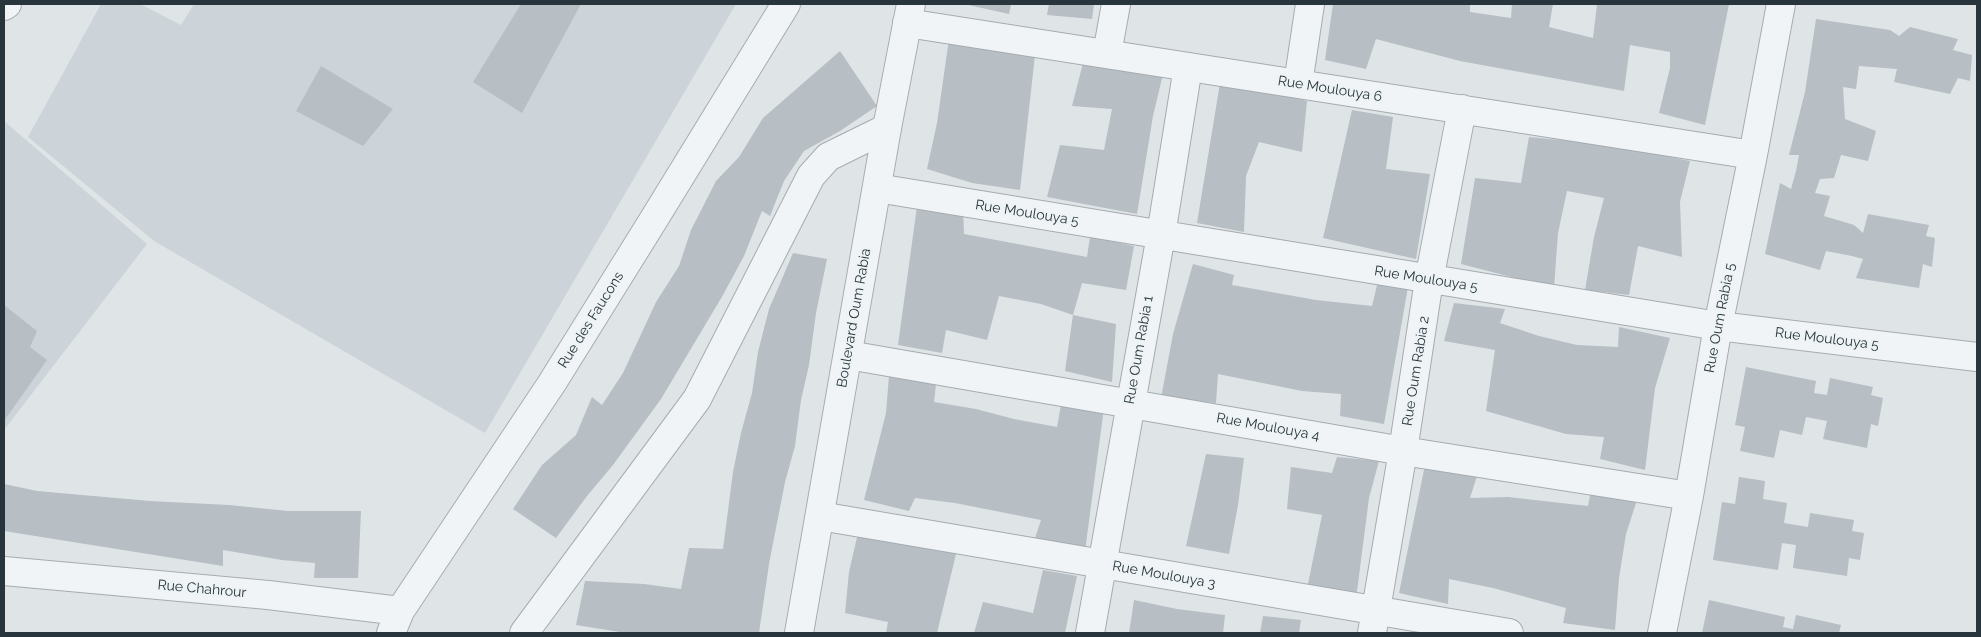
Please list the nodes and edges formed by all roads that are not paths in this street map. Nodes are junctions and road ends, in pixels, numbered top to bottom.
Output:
1 (7, 4) edge
2 (786, 4) edge
3 (1116, 4) edge
4 (1310, 4) edge
5 (1781, 4) edge
6 (4, 6) edge
7 (909, 14) edge
8 (1107, 54) junction
9 (1188, 67) junction
10 (1298, 84) junction
11 (1462, 109) junction
12 (887, 128) junction
13 (1753, 155) junction
14 (877, 188) junction
15 (1161, 235) junction
16 (1429, 280) junction
17 (1718, 326) junction
18 (848, 355) junction
19 (1977, 358) edge
20 (1130, 403) junction
21 (1404, 451) junction
22 (1689, 496) junction
23 (820, 516) junction
24 (1102, 564) junction
25 (4, 571) edge
26 (395, 622) edge
27 (1374, 622) edge
28 (524, 633) edge
29 (799, 633) edge
30 (1090, 633) edge
31 (1509, 633) edge
32 (1662, 633) edge

1 - 6 street
2 - 26 street, Rue des Faucons
3 - 8 street
4 - 10 street
5 - 13 street, Rue Oum Rabia 5
7 - 8 street, Rue Moulouya 6
7 - 12 street, Boulevard Oum Rabia
8 - 9 street, Rue Moulouya 6
9 - 10 street, Rue Moulouya 6
9 - 15 street, Rue Oum Rabia 1
10 - 11 street, Rue Moulouya 6
11 - 13 street, Rue Moulouya 6
11 - 16 street, Rue Oum Rabia 2
12 - 14 street, Boulevard Oum Rabia
12 - 28 street
13 - 17 street, Rue Oum Rabia 5
14 - 15 street, Rue Moulouya 5
14 - 18 street, Boulevard Oum Rabia
15 - 16 street, Rue Moulouya 5
15 - 20 street, Rue Oum Rabia 1
16 - 17 street, Rue Moulouya 5
16 - 21 street, Rue Oum Rabia 2
17 - 19 street, Rue Moulouya 5
17 - 22 street, Rue Oum Rabia 5
18 - 20 street, Rue Moulouya 4
18 - 23 street, Boulevard Oum Rabia
20 - 21 street, Rue Moulouya 4
20 - 24 street, Rue Oum Rabia 1
21 - 22 street, Rue Moulouya 4
21 - 27 street, Rue Oum Rabia 2
22 - 32 street, Rue Oum Rabia 5
23 - 24 street, Rue Moulouya 3
23 - 29 street, Boulevard Oum Rabia
24 - 27 street, Rue Moulouya 3
24 - 30 street, Rue Oum Rabia 1
25 - 26 street, Rue Chahrour
27 - 31 street, Rue Moulouya 3

